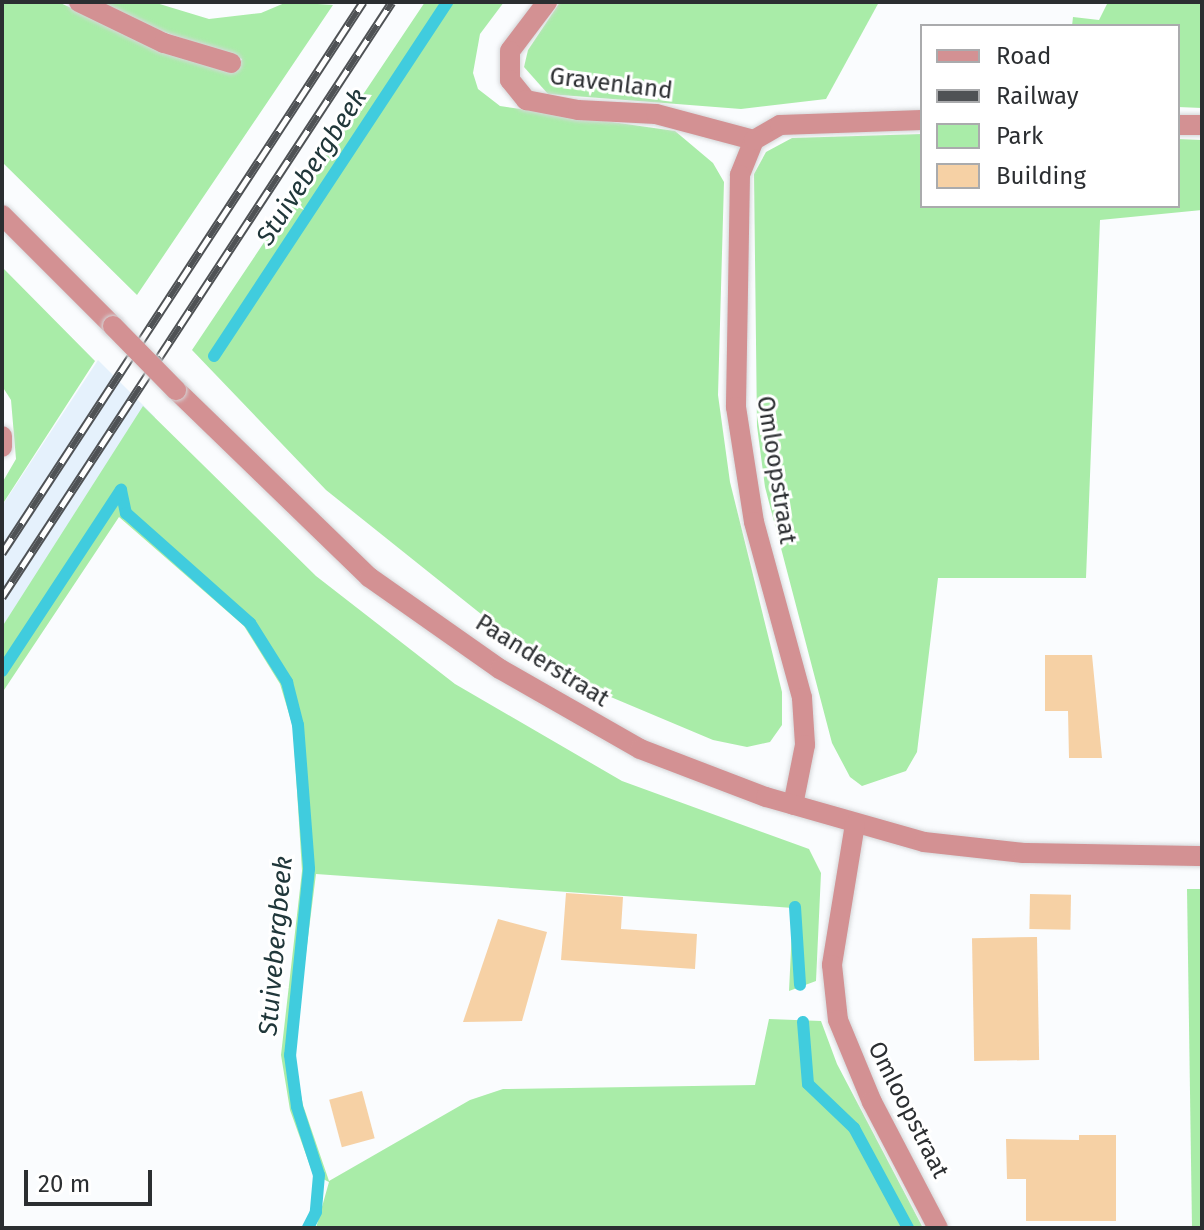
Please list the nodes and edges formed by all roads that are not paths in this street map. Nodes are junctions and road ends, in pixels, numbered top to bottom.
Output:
1 (79, 2) edge
2 (547, 2) edge
3 (231, 63) dead end
4 (920, 120) edge
5 (1180, 125) edge
6 (1202, 125) edge
7 (754, 140) junction
8 (2, 215) edge
9 (2, 436) edge
10 (2, 447) edge
11 (793, 805) junction
12 (855, 824) junction
13 (1202, 856) edge
14 (938, 1228) edge

1 - 3 street
2 - 7 street, Gravenland
4 - 7 street
5 - 6 street
7 - 11 street, Omloopstraat
8 - 11 street, Paanderstraat, bridge
9 - 10 street
11 - 12 street, Paanderstraat
12 - 13 street, Paanderstraat
12 - 14 street, Omloopstraat

